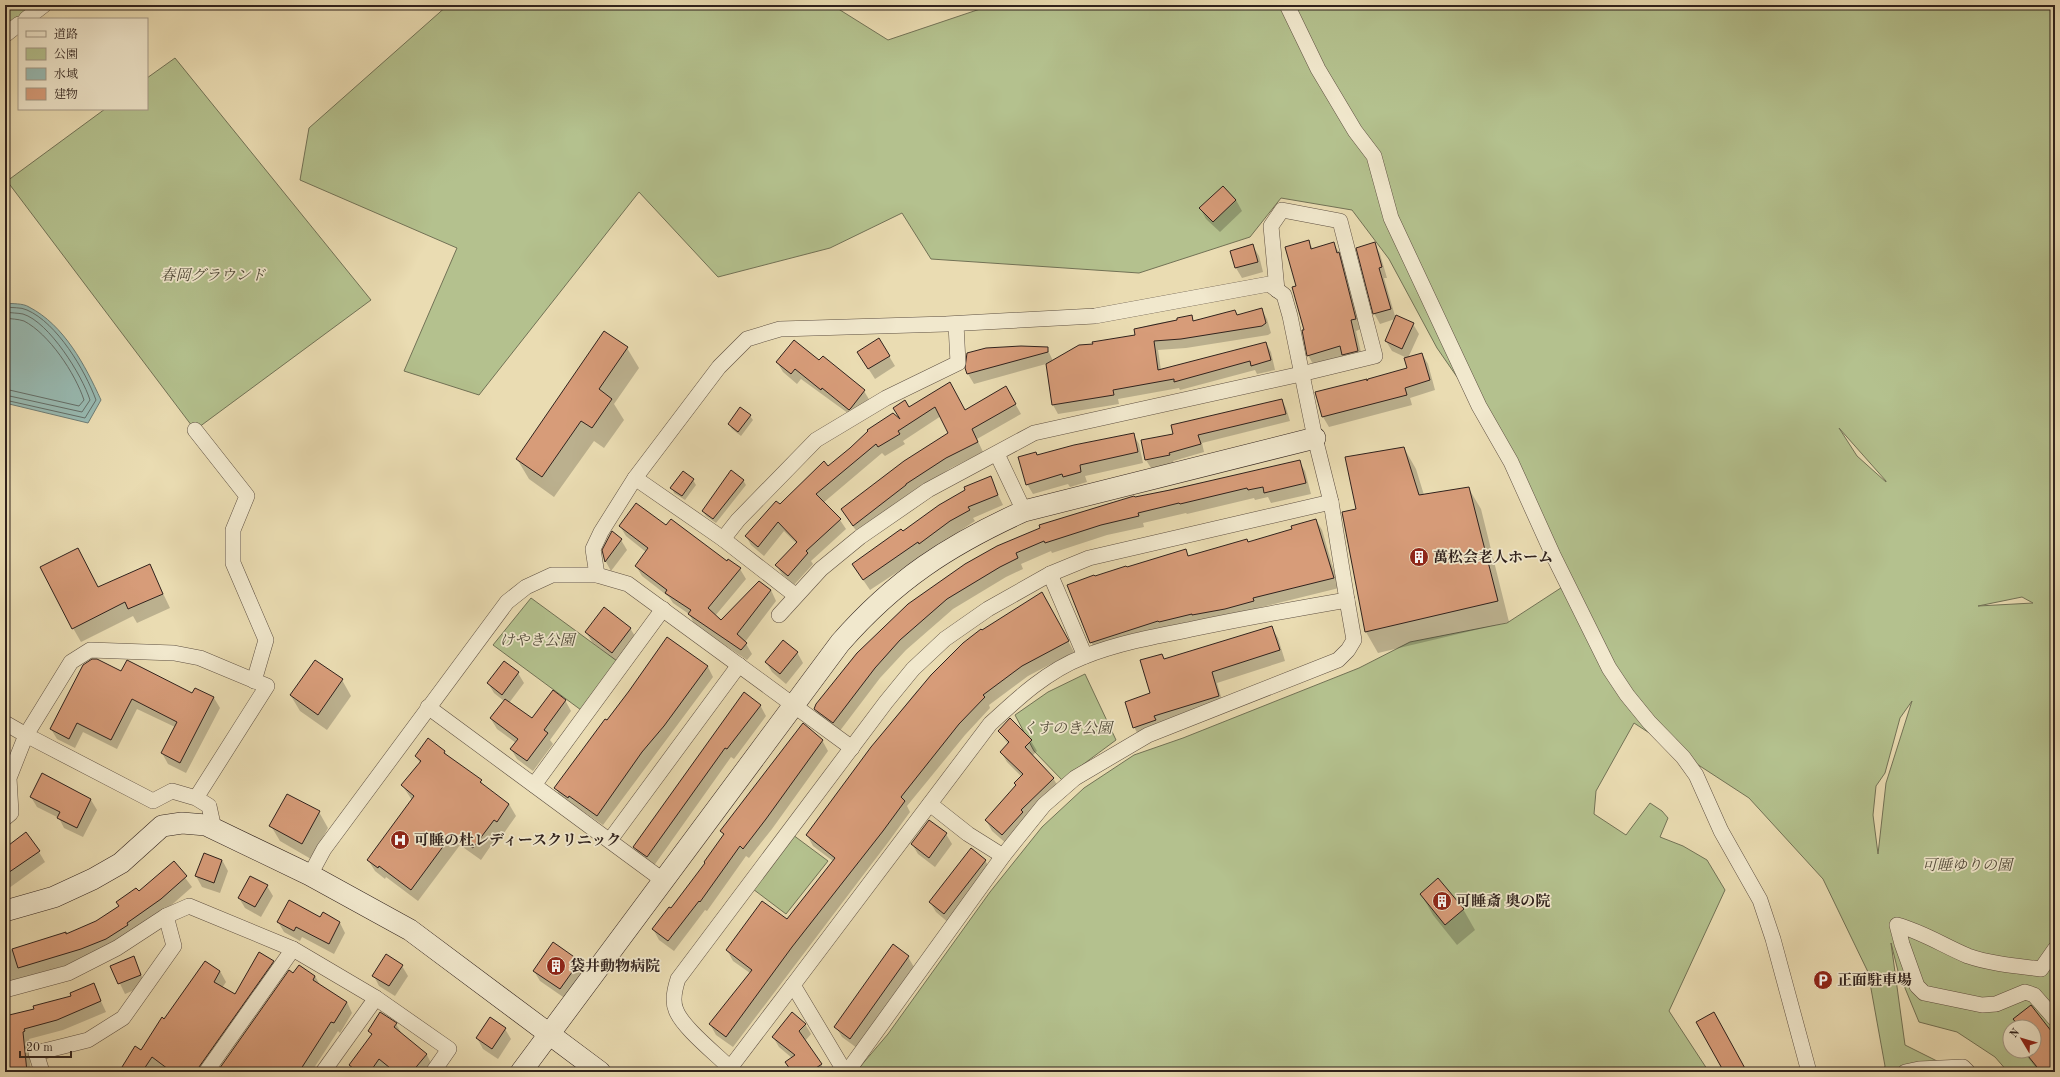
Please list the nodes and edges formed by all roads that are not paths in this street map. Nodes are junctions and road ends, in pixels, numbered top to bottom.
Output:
1 (44, 5) edge
2 (1287, 5) edge
3 (27, 18) edge
4 (18, 25) edge
5 (5, 35) edge
6 (1277, 290) junction
7 (956, 324) junction
8 (1301, 374) junction
9 (195, 430) dead end
10 (1315, 438) junction
11 (997, 454) junction
12 (634, 478) junction
13 (1331, 502) junction
14 (1024, 511) junction
15 (723, 539) junction
16 (1050, 574) junction
17 (597, 575) junction
18 (795, 595) junction
19 (1347, 600) junction
20 (663, 610) junction
21 (779, 615) dead end
22 (1085, 656) junction
23 (739, 665) junction
24 (254, 681) junction
25 (793, 706) junction
26 (428, 707) junction
27 (5, 723) edge
28 (26, 735) junction
29 (852, 748) junction
30 (534, 785) junction
31 (196, 798) junction
32 (930, 804) junction
33 (5, 818) edge
34 (214, 829) junction
35 (610, 840) junction
36 (1003, 856) junction
37 (310, 875) junction
38 (664, 881) junction
39 (5, 911) edge
40 (166, 916) junction
41 (293, 949) junction
42 (2055, 949) edge
43 (793, 985) junction
44 (5, 990) edge
45 (376, 998) junction
46 (2055, 1019) edge
47 (550, 1033) junction
48 (731, 1070) edge
49 (42, 1072) edge
50 (206, 1072) edge
51 (323, 1072) edge
52 (433, 1072) edge
53 (521, 1072) edge
54 (600, 1072) edge
55 (846, 1072) edge
56 (1809, 1072) edge
57 (1905, 1072) edge
58 (1968, 1072) edge

1 - 3 street
2 - 56 street
4 - 5 street
6 - 7 street
6 - 8 street
6 - 8 street
7 - 12 street
7 - 15 street
8 - 10 street
8 - 11 street
9 - 24 street
10 - 13 street
10 - 14 street
11 - 14 street
11 - 18 street
12 - 15 street
12 - 17 street
13 - 16 street
13 - 19 street
14 - 25 street
15 - 18 street
16 - 22 street
16 - 29 street
17 - 20 street
17 - 26 street
18 - 21 street
19 - 22 street
19 - 36 street
20 - 23 street
20 - 30 street
22 - 32 street
23 - 25 street
23 - 35 street
24 - 28 street
24 - 31 street
25 - 29 street
25 - 38 street
26 - 30 street
26 - 37 street
27 - 28 street
28 - 31 street
28 - 33 street
29 - 48 street
30 - 35 street
31 - 34 street
32 - 36 street
32 - 43 street
34 - 37 street
34 - 39 street
35 - 38 street
36 - 55 street
37 - 47 street
38 - 47 street
40 - 41 street
40 - 44 street
40 - 49 street
41 - 45 street
41 - 50 street
42 - 46 street
43 - 48 street
43 - 55 street
45 - 51 street
45 - 52 street
47 - 53 street
47 - 54 street
57 - 58 street

